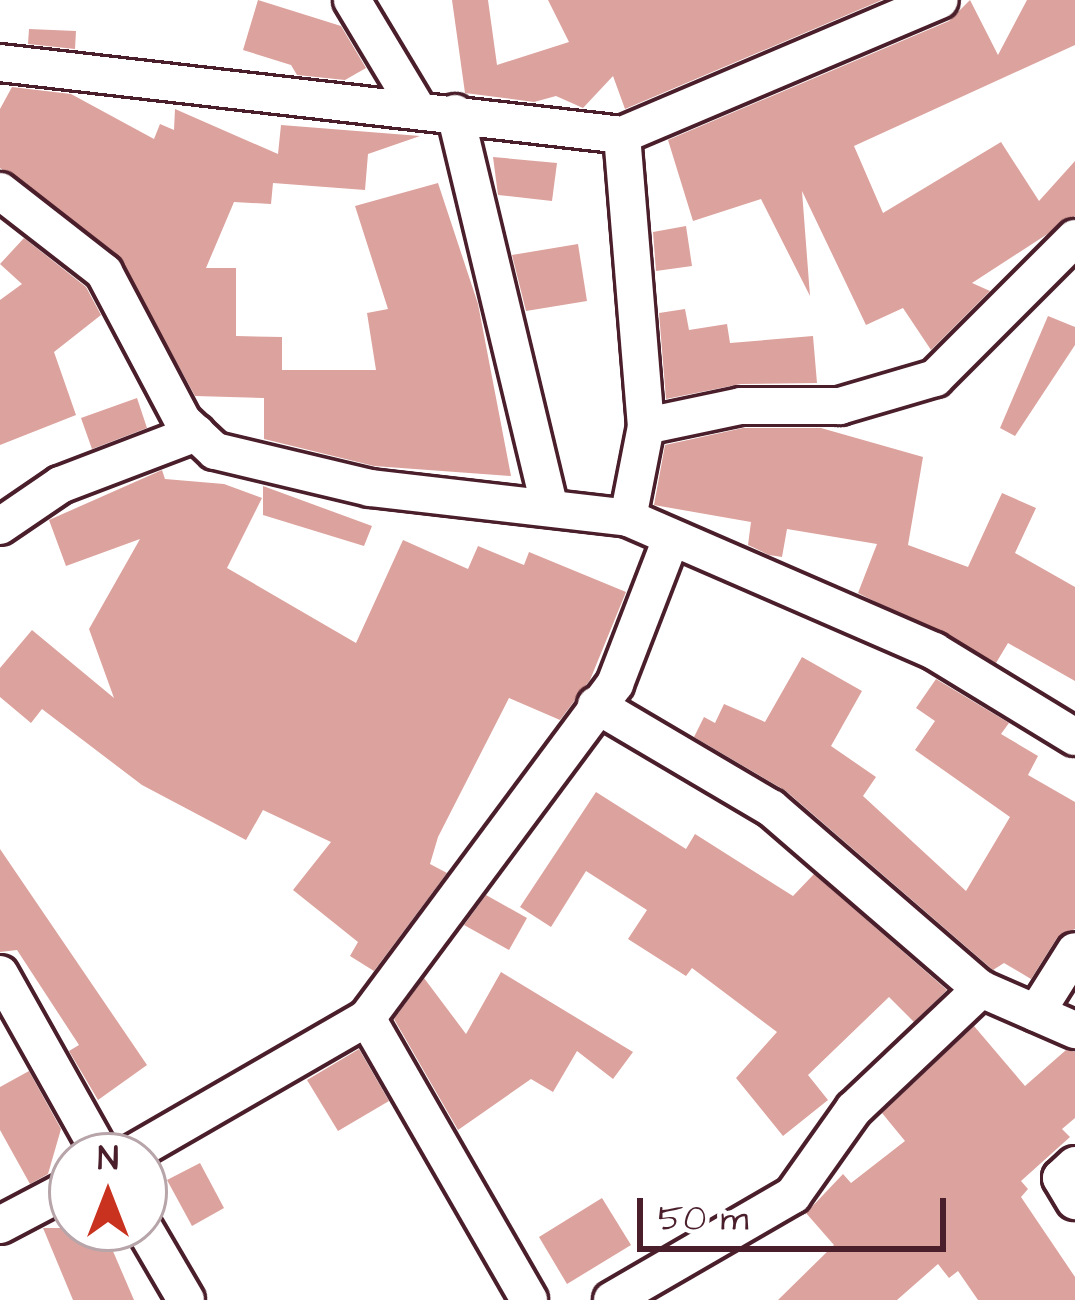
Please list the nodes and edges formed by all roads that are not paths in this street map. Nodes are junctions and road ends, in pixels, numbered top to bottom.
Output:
1 (352, 0) edge
2 (940, 0) edge
3 (0, 63) edge
4 (418, 110) junction
5 (455, 113) junction
6 (622, 135) junction
7 (0, 190) edge
8 (1075, 238) edge
9 (646, 426) junction
10 (196, 433) junction
11 (549, 505) junction
12 (628, 518) junction
13 (0, 526) edge
14 (670, 539) junction
15 (596, 705) junction
16 (1075, 737) edge
17 (1075, 951) edge
18 (0, 974) edge
19 (981, 989) junction
20 (1036, 1013) junction
21 (367, 1018) junction
22 (1075, 1030) edge
23 (89, 1132) edge
24 (168, 1133) edge
25 (1075, 1165) edge
26 (48, 1200) edge
27 (1075, 1201) edge
28 (0, 1225) edge
29 (158, 1252) edge
30 (186, 1300) edge
31 (529, 1300) edge
32 (612, 1300) edge

1 - 4 street
2 - 6 street
3 - 4 street
4 - 5 street
5 - 6 street
5 - 11 street
6 - 9 street
7 - 10 street
8 - 9 street
9 - 12 street
10 - 11 street
10 - 13 street
11 - 12 street
12 - 14 street
14 - 15 street
14 - 16 street
15 - 19 street
15 - 21 street
17 - 20 street
18 - 23 street
19 - 20 street
19 - 32 street
20 - 22 street
21 - 24 street
21 - 31 street
25 - 27 street
26 - 28 street
29 - 30 street

